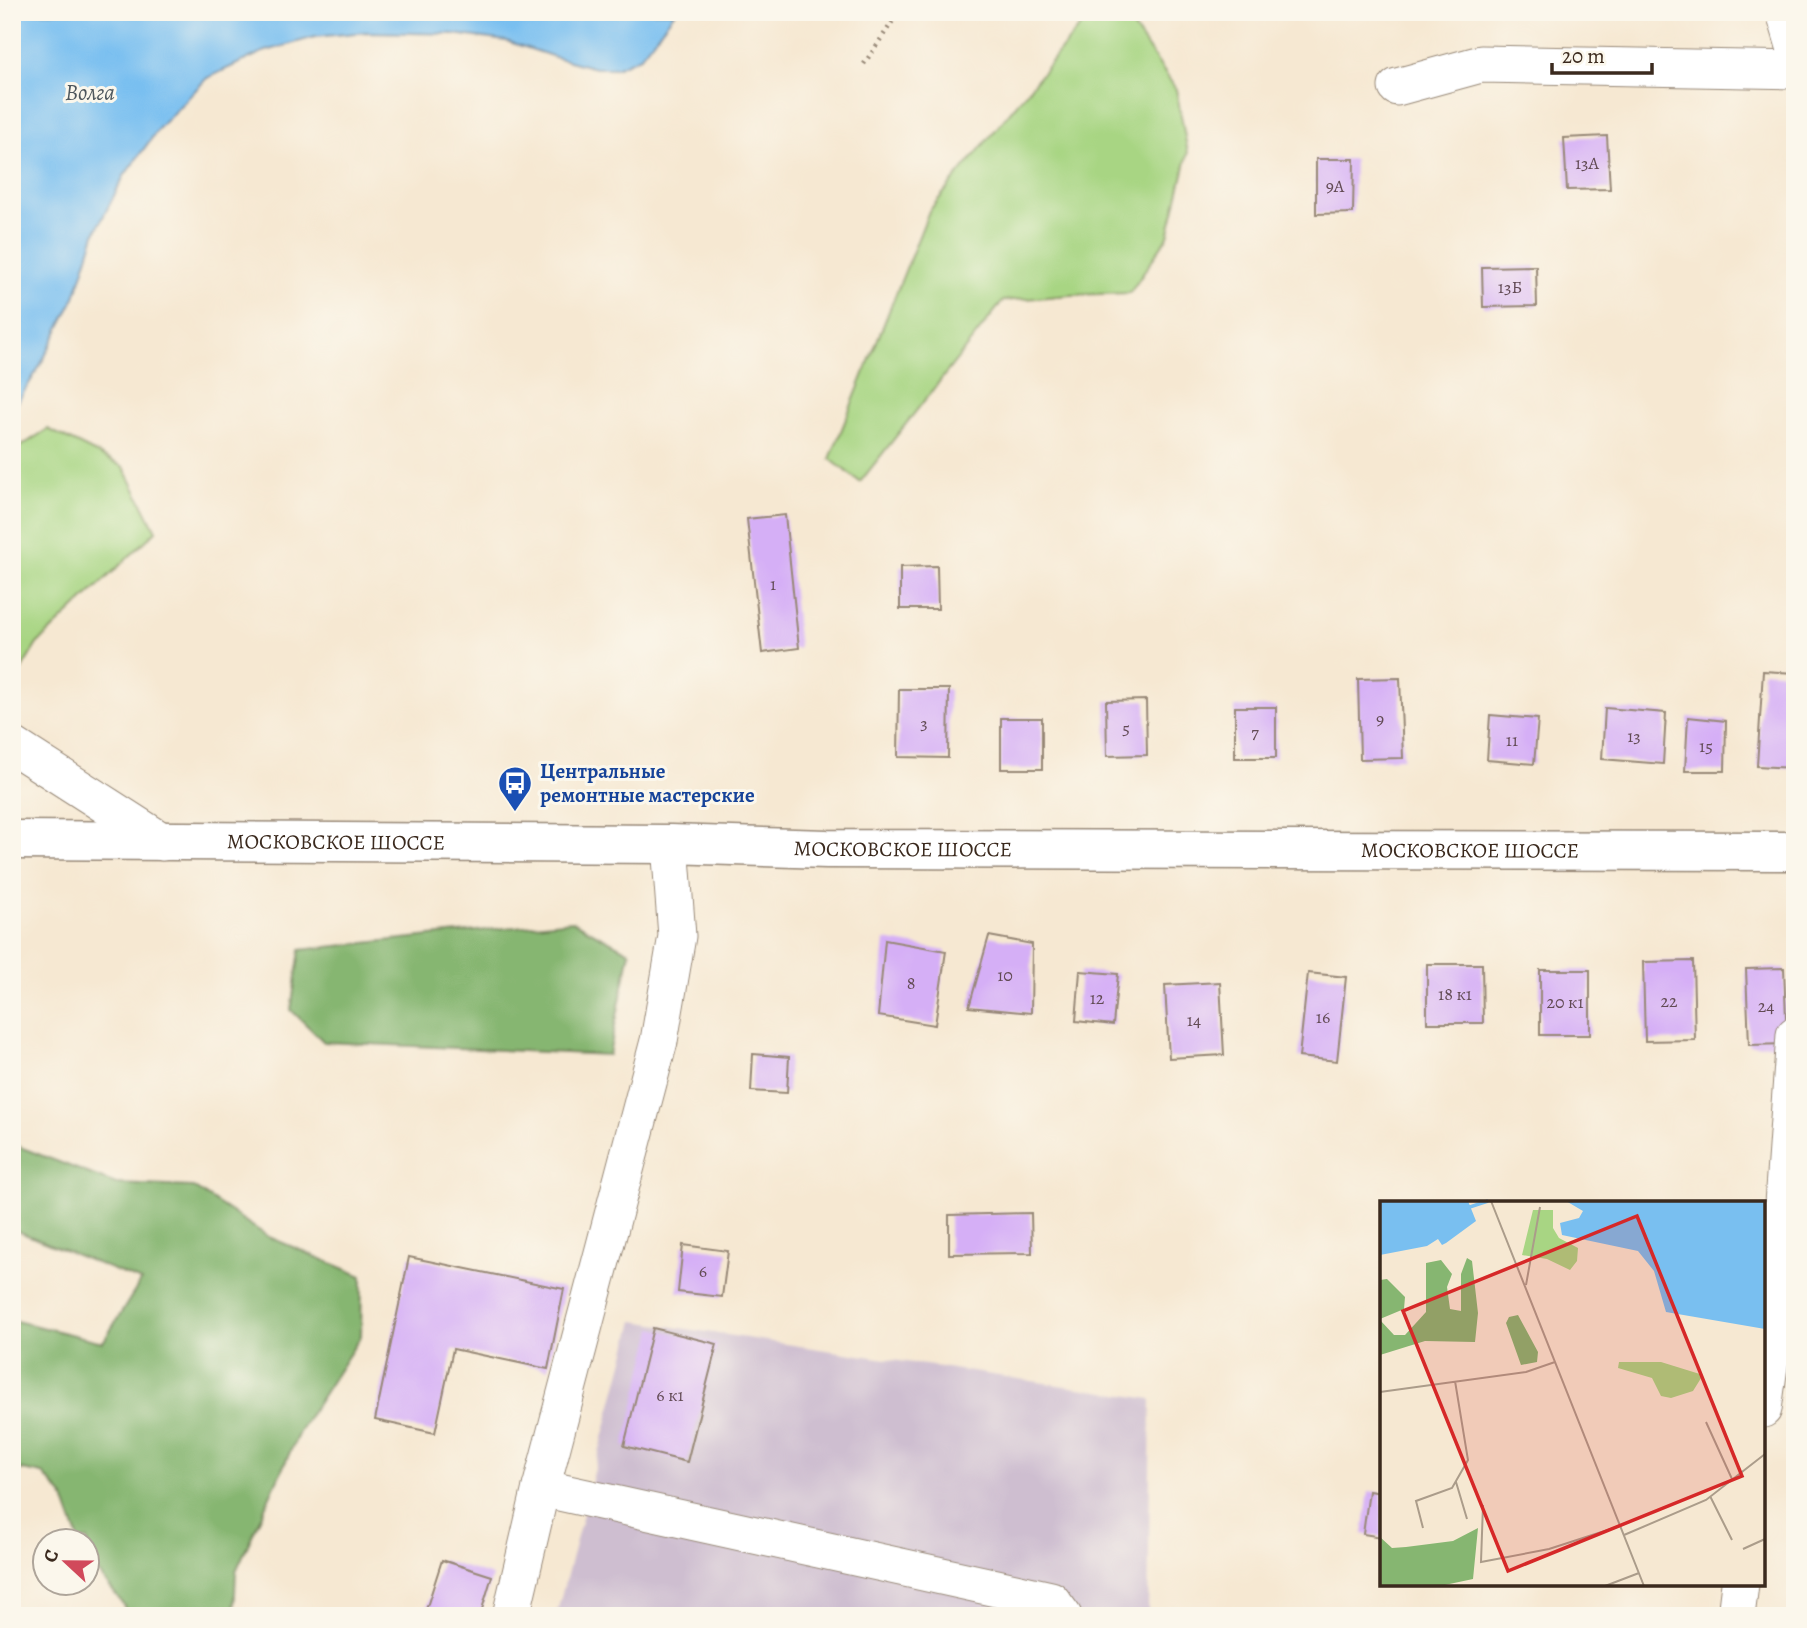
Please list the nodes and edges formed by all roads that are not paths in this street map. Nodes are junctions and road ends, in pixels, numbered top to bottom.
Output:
1 (1785, 12) edge
2 (1795, 46) edge
3 (1795, 70) edge
4 (1397, 87) dead end
5 (12, 745) edge
6 (12, 840) edge
7 (163, 842) junction
8 (670, 844) junction
9 (1795, 851) edge
10 (1795, 1034) edge
11 (1765, 1395) edge
12 (541, 1488) junction
13 (1740, 1586) edge
14 (511, 1616) edge
15 (1063, 1616) edge
16 (1736, 1616) edge

1 - 2 street
3 - 4 street
5 - 7 street
6 - 7 main road, МОСКОВСКОЕ ШОССЕ
7 - 8 main road, МОСКОВСКОЕ ШОССЕ
8 - 9 main road, МОСКОВСКОЕ ШОССЕ
8 - 12 street
10 - 11 street
12 - 14 street
12 - 15 street
13 - 16 street

